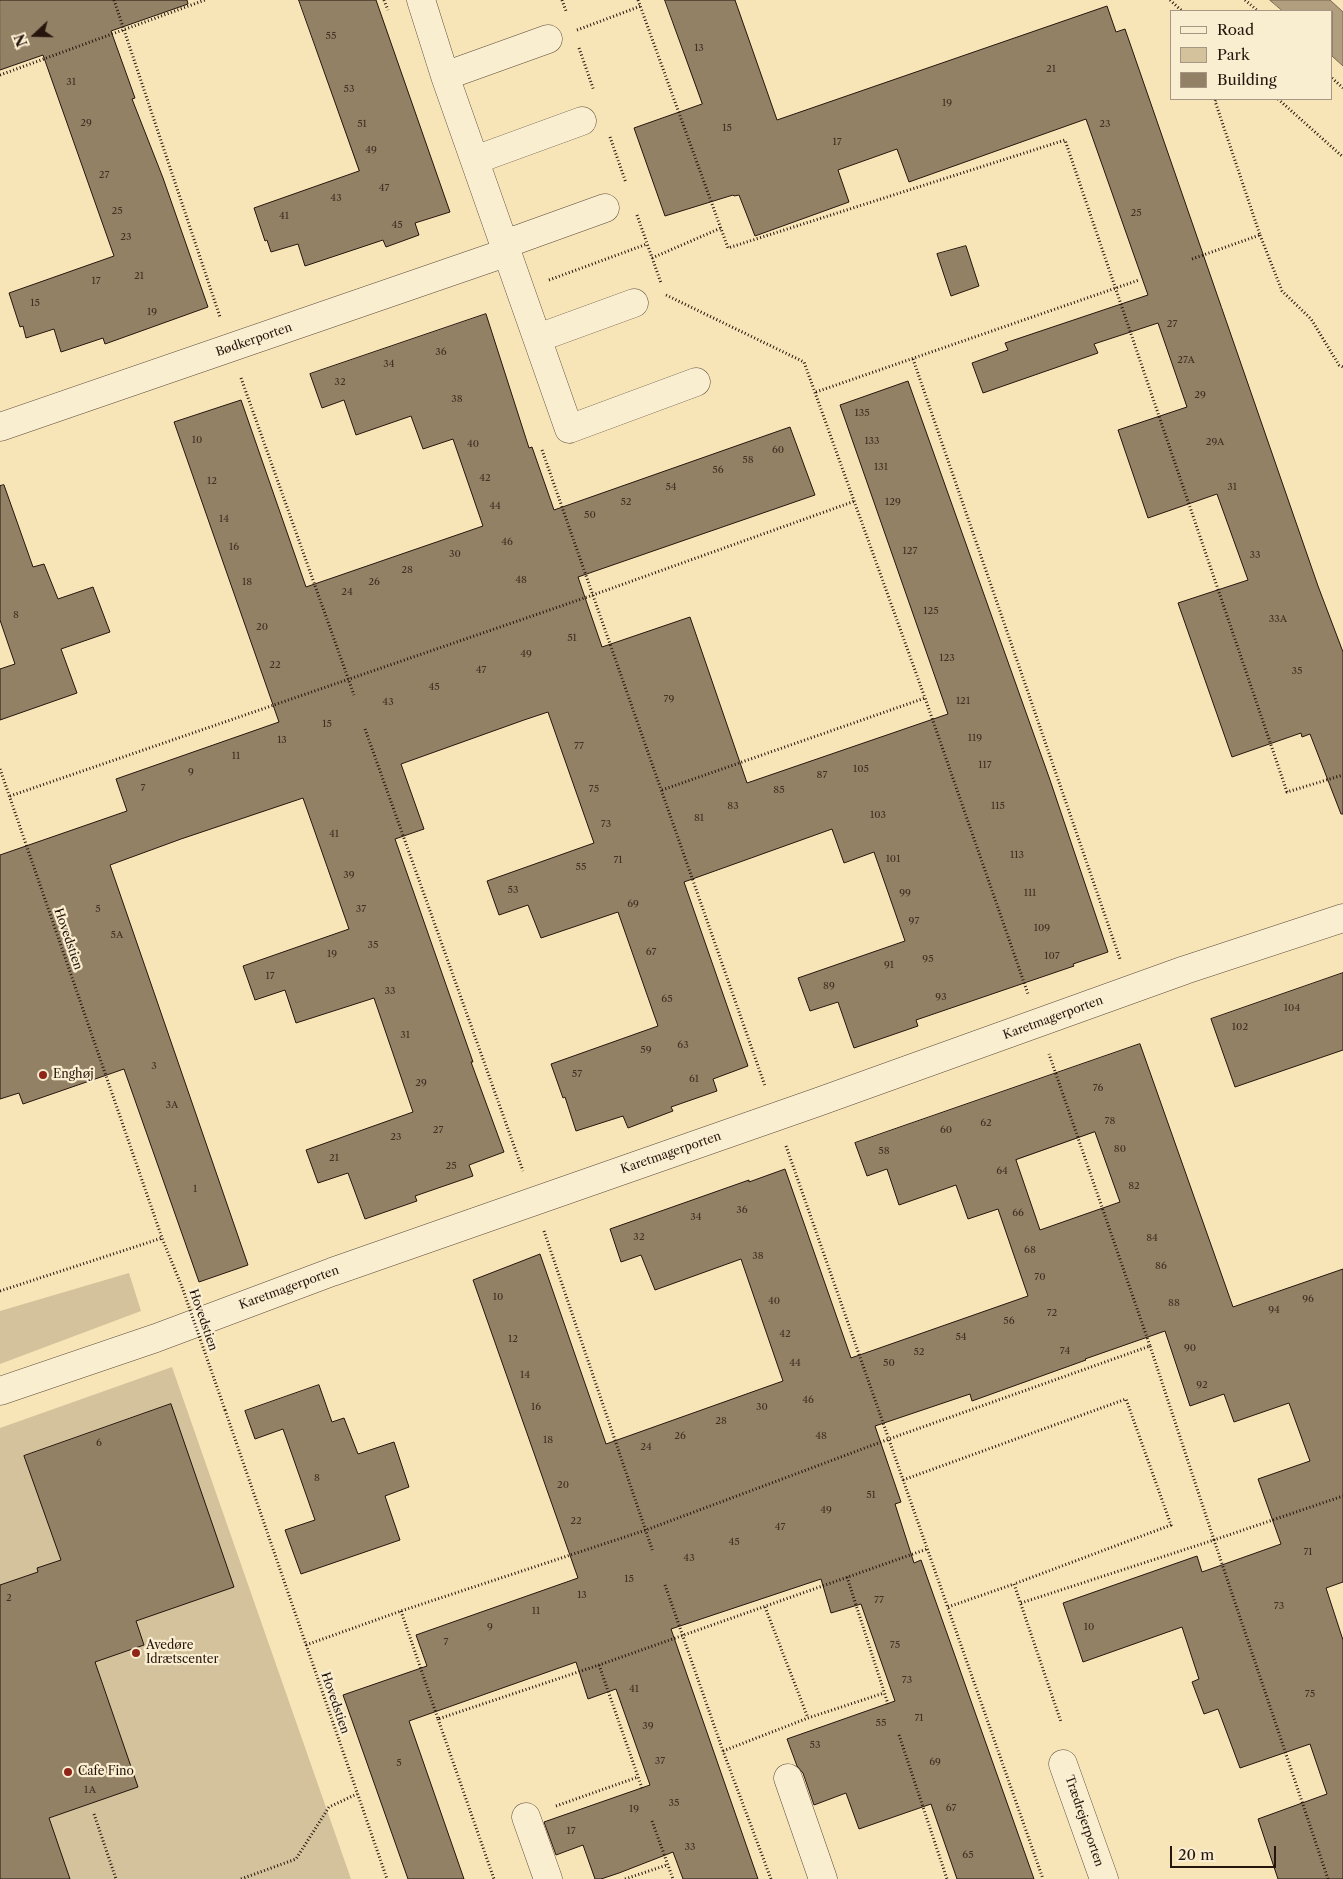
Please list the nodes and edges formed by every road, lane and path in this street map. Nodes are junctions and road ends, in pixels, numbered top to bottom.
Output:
1 (114, 0) edge
2 (205, 0) edge
3 (384, 0) edge
4 (421, 0) edge
5 (562, 0) edge
6 (638, 0) edge
7 (1170, 0) edge
8 (1246, 0) edge
9 (641, 6) junction
10 (1181, 10) edge
11 (1257, 10) edge
12 (390, 17) dead end
13 (124, 30) junction
14 (573, 31) junction
15 (548, 39) joint
16 (0, 75) edge
17 (446, 76) junction
18 (1333, 79) edge
19 (1343, 88) edge
20 (596, 96) dead end
21 (1216, 100) edge
22 (1279, 100) edge
23 (582, 121) dead end
24 (608, 131) dead end
25 (1343, 157) edge
26 (475, 160) junction
27 (628, 191) dead end
28 (606, 208) dead end
29 (635, 208) dead end
30 (722, 228) junction
31 (1260, 235) junction
32 (647, 244) junction
33 (506, 248) junction
34 (652, 258) junction
35 (1192, 259) dead end
36 (1139, 280) dead end
37 (662, 286) dead end
38 (1116, 289) junction
39 (521, 290) junction
40 (665, 295) dead end
41 (634, 303) dead end
42 (538, 338) junction
43 (231, 348) junction
44 (913, 359) junction
45 (1343, 367) edge
46 (696, 382) dead end
47 (816, 392) junction
48 (0, 428) edge
49 (542, 447) dead end
50 (855, 501) junction
51 (593, 595) junction
52 (348, 679) junction
53 (354, 695) dead end
54 (925, 698) junction
55 (365, 729) dead end
56 (0, 768) edge
57 (1343, 775) edge
58 (662, 790) junction
59 (10, 796) junction
60 (1343, 918) edge
61 (1131, 990) junction
62 (1038, 1024) junction
63 (776, 1117) junction
64 (534, 1202) junction
65 (162, 1238) junction
66 (0, 1291) edge
67 (1150, 1346) junction
68 (0, 1392) edge
69 (889, 1440) junction
70 (903, 1480) junction
71 (1343, 1496) edge
72 (646, 1530) junction
73 (1214, 1540) junction
74 (928, 1549) junction
75 (653, 1552) dead end
76 (848, 1577) junction
77 (1014, 1584) junction
78 (665, 1585) dead end
79 (1021, 1603) junction
80 (765, 1606) junction
81 (948, 1607) junction
82 (401, 1611) junction
83 (682, 1634) junction
84 (306, 1645) junction
85 (599, 1665) junction
86 (884, 1693) junction
87 (888, 1704) dead end
88 (808, 1718) junction
89 (438, 1719) junction
90 (1062, 1722) dead end
91 (899, 1735) dead end
92 (723, 1751) junction
93 (1064, 1764) dead end
94 (638, 1777) junction
95 (788, 1778) dead end
96 (642, 1788) dead end
97 (357, 1794) junction
98 (556, 1807) dead end
99 (94, 1814) dead end
100 (526, 1817) dead end
101 (652, 1821) dead end
102 (667, 1865) junction
103 (116, 1879) edge
104 (241, 1879) edge
105 (387, 1879) edge
106 (494, 1879) edge
107 (548, 1879) edge
108 (625, 1879) edge
109 (672, 1879) edge
110 (770, 1879) edge
111 (823, 1879) edge
112 (947, 1879) edge
113 (1043, 1879) edge
114 (1104, 1879) edge
115 (1328, 1879) edge

1 - 13 path
2 - 13 path
3 - 12 path
4 - 17 street
5 - 14 path
6 - 9 path
7 - 10 path
8 - 11 path
9 - 14 path
9 - 30 path
13 - 16 path
13 - 43 path
14 - 15 path
14 - 20 path
15 - 17 street
17 - 26 street
18 - 19 path
21 - 31 path
22 - 25 path
23 - 26 street
24 - 27 path
26 - 33 street
28 - 33 street, Bødkerporten
29 - 32 path
30 - 34 path
30 - 38 path
31 - 35 path
31 - 45 path
32 - 34 path
32 - 39 path
33 - 39 street
33 - 43 street, Bødkerporten
34 - 37 path
36 - 38 path
38 - 44 path
38 - 57 path
39 - 42 street
40 - 47 path
41 - 42 street
42 - 46 street
43 - 48 street, Bødkerporten
43 - 52 path
44 - 47 path
44 - 61 path
47 - 50 path
49 - 51 path
50 - 51 path
50 - 54 path
51 - 52 path
51 - 58 path
52 - 53 path
52 - 59 path
54 - 58 path
54 - 62 path
55 - 64 path
56 - 59 path, Hovedstien
58 - 63 path
59 - 65 path, Hovedstien
60 - 61 street, Karetmagerporten
61 - 62 street, Karetmagerporten
62 - 63 street, Karetmagerporten
62 - 67 path
63 - 64 street, Karetmagerporten
63 - 69 path
64 - 68 street, Karetmagerporten
64 - 72 path
65 - 66 path
65 - 84 path, Hovedstien, bridge
67 - 69 path
67 - 73 path
69 - 70 path
69 - 72 path
70 - 74 path
70 - 77 path
71 - 73 path
72 - 75 path
72 - 82 path
73 - 79 path
73 - 115 path
74 - 76 path
74 - 81 path
76 - 80 path
76 - 86 path
77 - 79 path
77 - 81 path
78 - 83 path
79 - 90 path
80 - 83 path
80 - 88 path
81 - 113 path
82 - 84 path
82 - 89 path
83 - 85 path
83 - 92 path
84 - 97 path, Hovedstien
85 - 89 path
85 - 94 path
86 - 87 path
86 - 88 path
88 - 92 path
89 - 106 path
91 - 112 path
92 - 110 path
93 - 114 street, Trædrejerporten
94 - 96 path
94 - 98 path
95 - 111 street
97 - 104 path
97 - 105 path, Hovedstien
99 - 103 path
100 - 107 street
101 - 102 path
102 - 108 path
102 - 109 path

